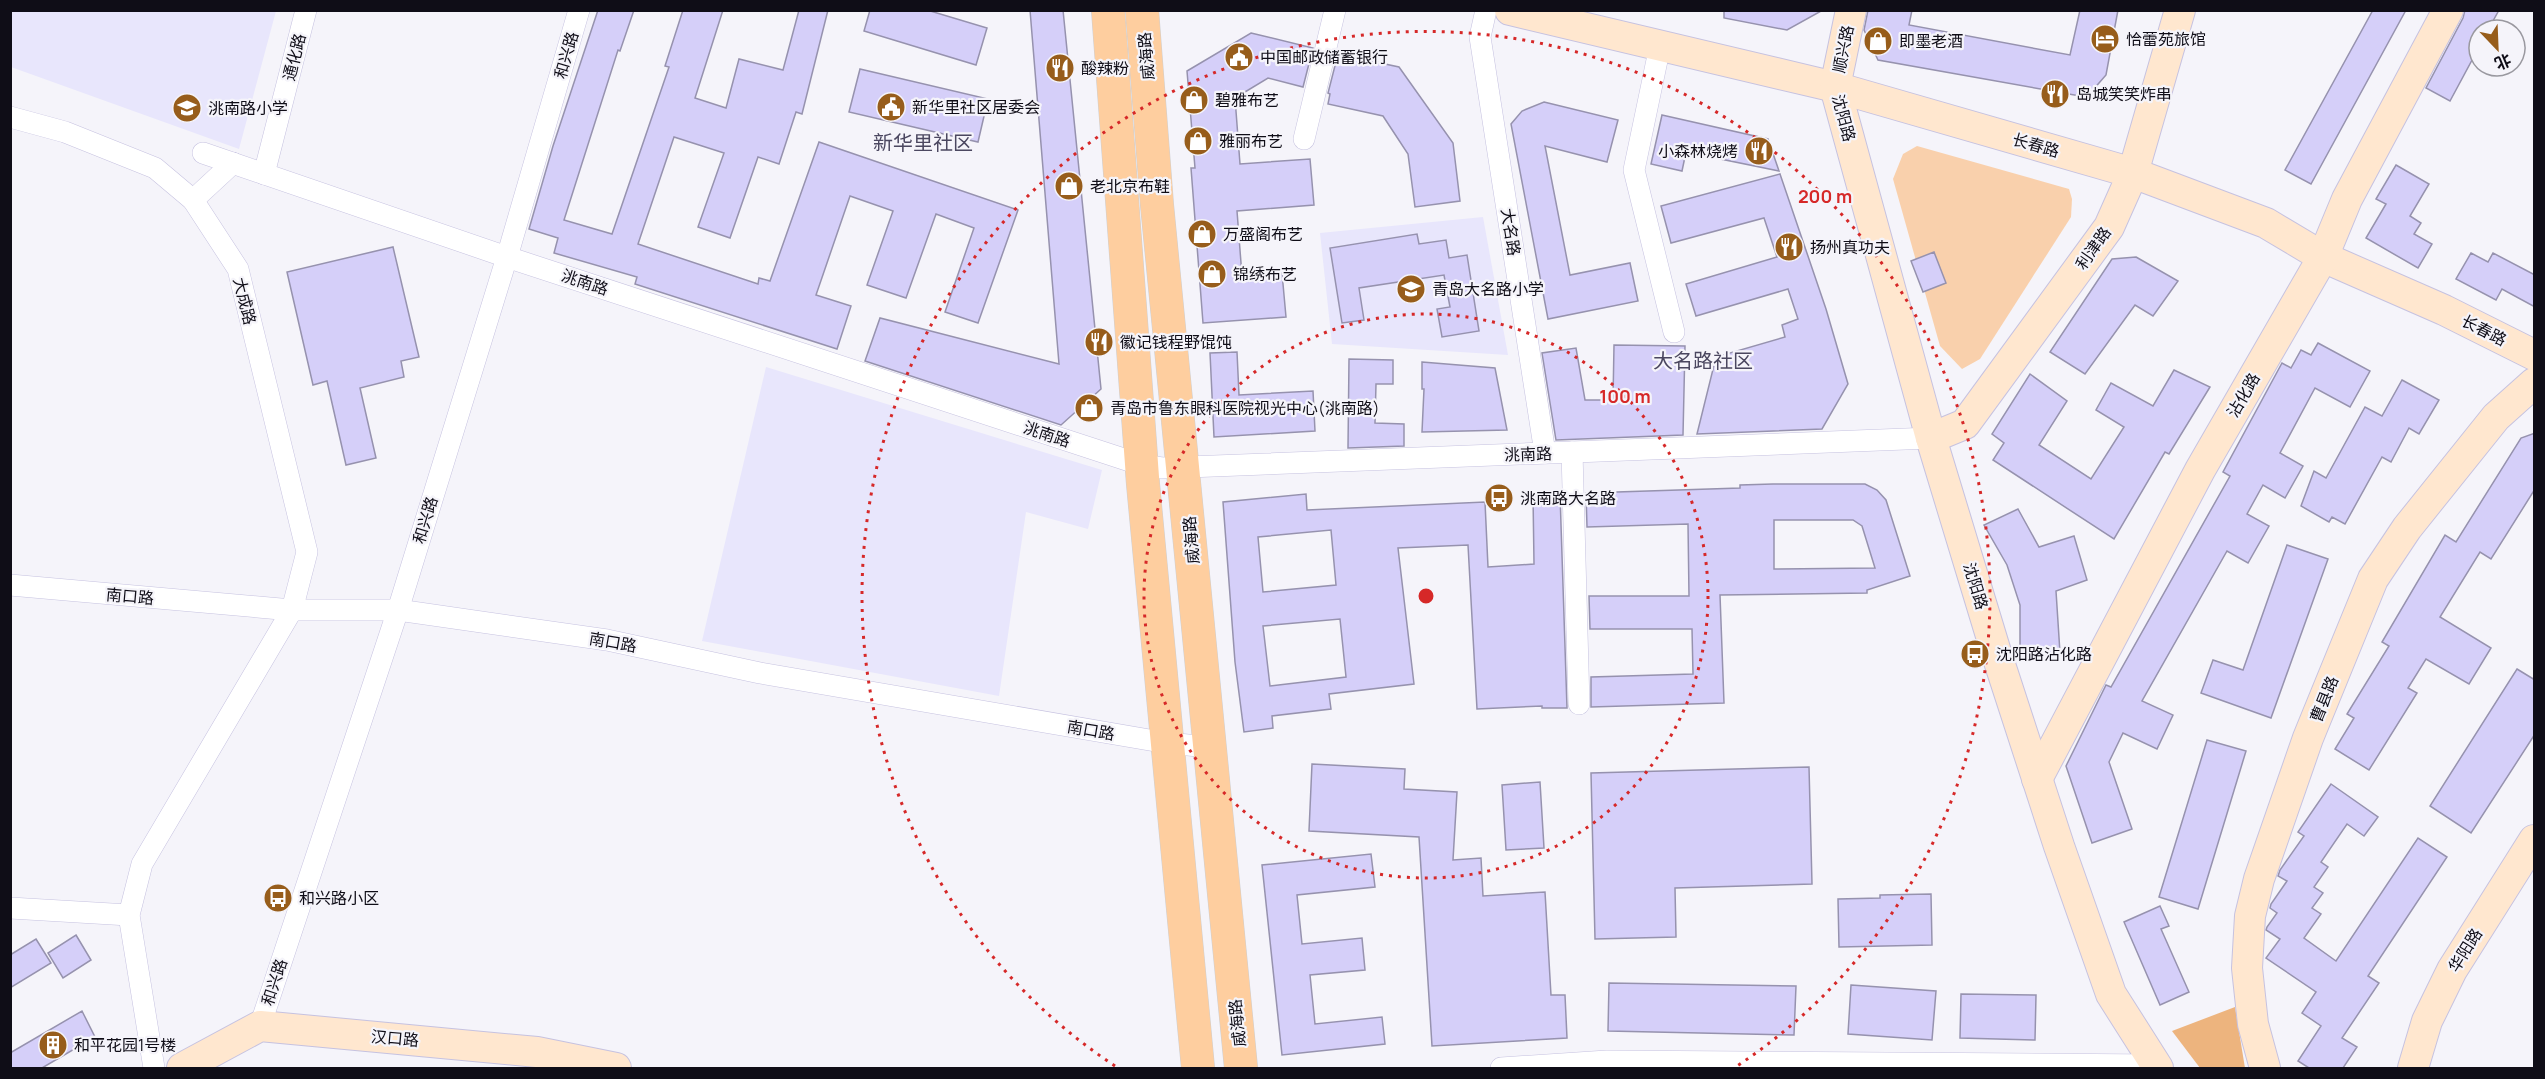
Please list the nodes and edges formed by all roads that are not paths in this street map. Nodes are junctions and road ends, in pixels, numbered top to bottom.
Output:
1 (306, 10) edge
2 (579, 10) edge
3 (1108, 10) edge
4 (1335, 10) edge
5 (1486, 10) edge
6 (1510, 10) edge
7 (1851, 10) edge
8 (2180, 10) edge
9 (2448, 10) edge
10 (1147, 19) edge
11 (1660, 46) junction
12 (1835, 87) junction
13 (10, 117) edge
14 (1304, 140) dead end
15 (203, 153) dead end
16 (233, 163) junction
17 (2133, 173) junction
18 (264, 174) junction
19 (193, 200) junction
20 (507, 256) junction
21 (2324, 257) junction
22 (1674, 332) dead end
23 (2535, 355) edge
24 (2535, 383) edge
25 (1931, 438) junction
26 (1572, 452) junction
27 (1545, 453) junction
28 (1142, 465) junction
29 (1184, 468) junction
30 (10, 585) edge
31 (292, 610) junction
32 (398, 610) junction
33 (1578, 704) dead end
34 (1167, 743) junction
35 (1209, 747) junction
36 (2037, 779) junction
37 (2535, 840) edge
38 (10, 908) edge
39 (129, 915) junction
40 (260, 1026) junction
41 (2157, 1066) edge
42 (154, 1068) edge
43 (182, 1068) edge
44 (616, 1068) edge
45 (1198, 1068) edge
46 (1241, 1068) edge
47 (1501, 1068) edge
48 (2265, 1068) edge
49 (2413, 1068) edge

1 - 18 street, 通化路
2 - 20 street, 和兴路
3 - 28 main road, 威海路
4 - 14 street
5 - 27 street, 大名路
6 - 11 street, 长春路
7 - 12 street, 顺兴路
8 - 17 street, 利津路
9 - 21 street, 沾化路
10 - 29 main road, 威海路
11 - 12 street, 长春路
11 - 22 street
12 - 17 street, 长春路
12 - 25 street, 沈阳路
13 - 19 street, 大成路
15 - 16 street, 洮南路
16 - 18 street, 洮南路
16 - 19 street
17 - 21 street, 长春路
17 - 25 street, 利津路
18 - 20 street, 洮南路
19 - 31 street, 大成路
20 - 28 street, 洮南路
20 - 32 street, 和兴路
21 - 23 street, 长春路
21 - 36 street, 沾化路
24 - 48 street, 曹县路
25 - 26 street, 洮南路
25 - 36 street, 沈阳路
26 - 27 street, 洮南路
26 - 33 street
27 - 29 street, 洮南路
28 - 29 street, 洮南路
28 - 34 main road, 威海路
29 - 35 main road, 威海路
30 - 31 street, 南口路
31 - 32 street, 南口路
31 - 39 street, 大成路
32 - 34 street, 南口路
32 - 40 street, 和兴路
34 - 35 street, 南口路
34 - 45 main road, 威海路
35 - 46 main road, 威海路
36 - 41 street, 沈阳路
37 - 49 street, 华阳路
38 - 39 street
39 - 42 street
40 - 43 street
40 - 44 street, 汉口路
41 - 47 street

